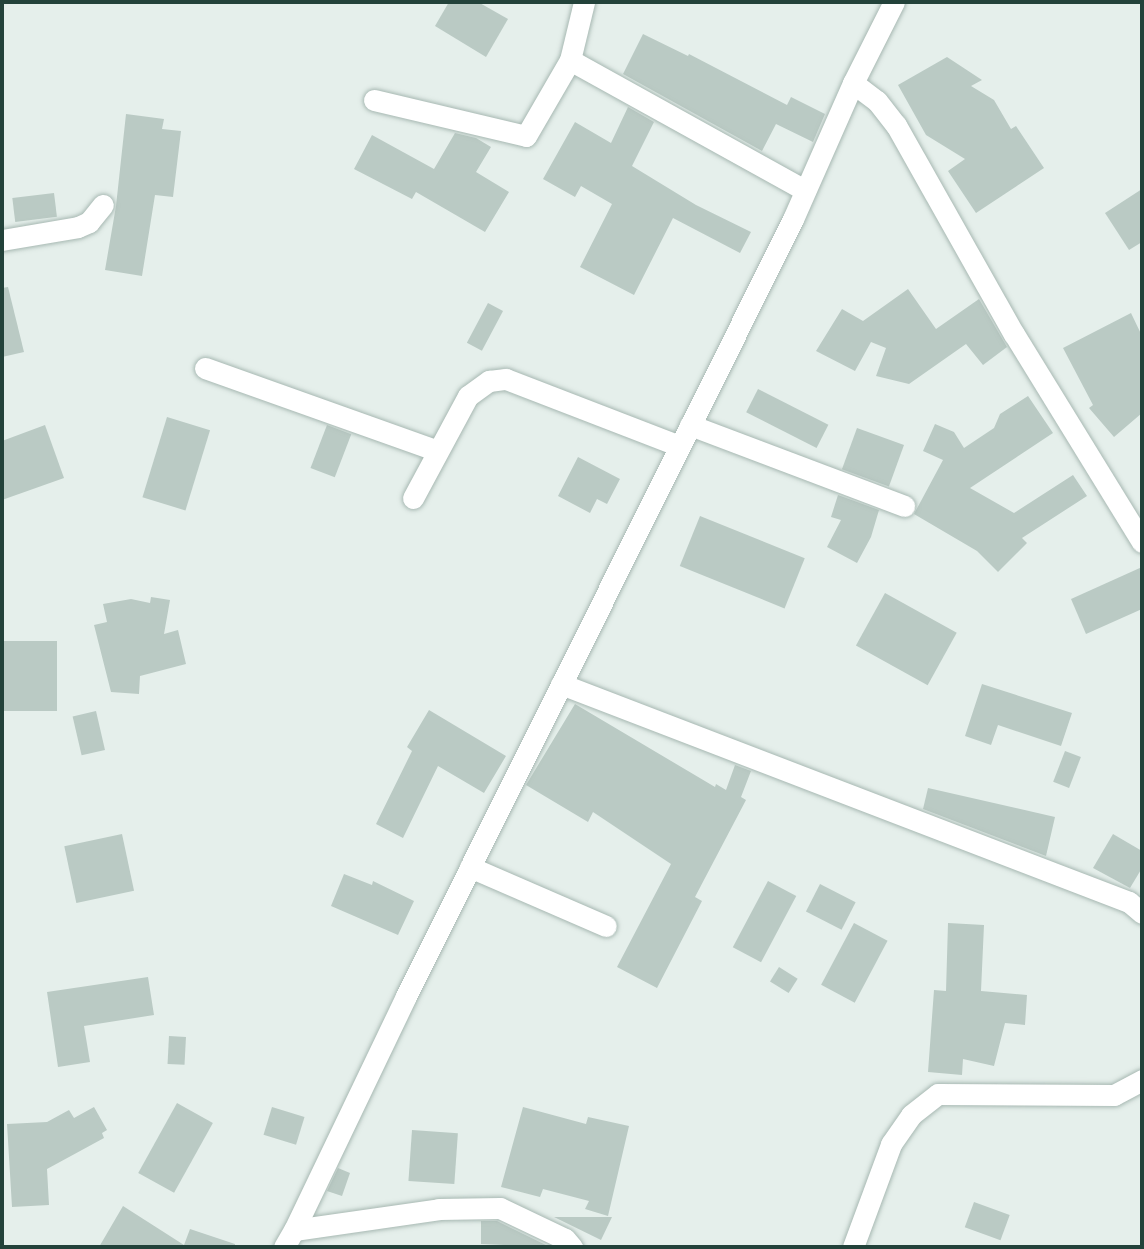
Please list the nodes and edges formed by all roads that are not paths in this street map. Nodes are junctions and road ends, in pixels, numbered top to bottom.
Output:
1 (584, 2) edge
2 (894, 2) edge
3 (570, 60) junction
4 (853, 83) junction
5 (374, 100) dead end
6 (805, 190) junction
7 (103, 205) dead end
8 (2, 240) edge
9 (205, 368) dead end
10 (691, 425) junction
11 (680, 446) junction
12 (438, 451) junction
13 (413, 498) dead end
14 (904, 506) dead end
15 (1142, 542) edge
16 (561, 684) junction
17 (470, 867) junction
18 (1142, 913) edge
19 (606, 926) dead end
20 (1142, 1080) edge
21 (289, 1239) edge
22 (572, 1247) edge
23 (853, 1247) edge

1 - 3 street
2 - 4 street
3 - 5 street
3 - 6 street
4 - 6 street
4 - 15 street
6 - 10 street
7 - 8 street
9 - 12 street
10 - 11 street
10 - 14 street
11 - 12 street
11 - 16 street
12 - 13 street
16 - 17 street
16 - 18 street
17 - 19 street
17 - 21 street
20 - 23 street
21 - 22 street

